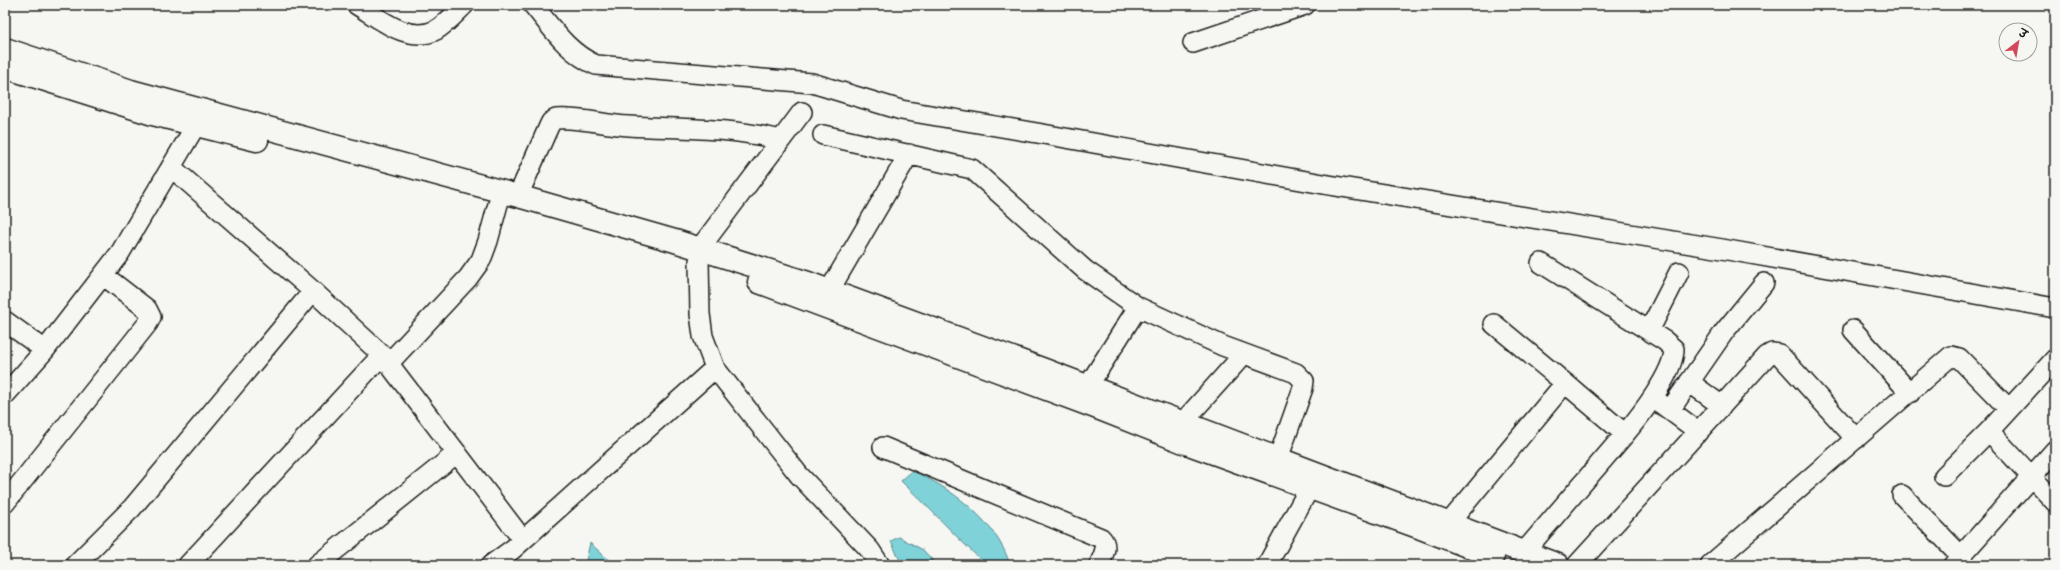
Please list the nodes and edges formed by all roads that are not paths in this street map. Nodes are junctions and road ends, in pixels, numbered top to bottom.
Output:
1 (357, 5) edge
2 (464, 5) edge
3 (533, 5) edge
4 (1305, 5) edge
5 (1193, 43) dead end
6 (5, 48) edge
7 (5, 67) edge
8 (802, 112) dead end
9 (196, 125) junction
10 (823, 135) dead end
11 (780, 140) junction
12 (908, 154) junction
13 (171, 167) junction
14 (518, 196) junction
15 (498, 204) junction
16 (699, 255) junction
17 (1542, 263) dead end
18 (1679, 272) dead end
19 (103, 275) junction
20 (1764, 283) dead end
21 (313, 291) junction
22 (829, 291) junction
23 (1138, 307) junction
24 (2055, 308) edge
25 (5, 321) edge
26 (1494, 324) dead end
27 (1853, 330) dead end
28 (1649, 331) junction
29 (45, 350) junction
30 (1244, 354) junction
31 (385, 359) junction
32 (2055, 359) edge
33 (715, 368) junction
34 (1690, 382) junction
35 (1565, 383) junction
36 (1088, 386) junction
37 (1910, 393) junction
38 (5, 395) edge
39 (1653, 397) junction
40 (1722, 406) junction
41 (2009, 409) junction
42 (1670, 410) junction
43 (1183, 422) junction
44 (1989, 431) junction
45 (1699, 432) junction
46 (1625, 434) junction
47 (1856, 439) junction
48 (883, 447) dead end
49 (2055, 450) edge
50 (457, 453) junction
51 (1275, 466) junction
52 (2031, 475) junction
53 (1944, 476) dead end
54 (1310, 487) junction
55 (1902, 495) dead end
56 (2055, 502) edge
57 (5, 503) edge
58 (1449, 522) junction
59 (523, 540) junction
60 (1519, 559) edge
61 (1488, 560) edge
62 (1957, 561) edge
63 (75, 565) edge
64 (188, 565) edge
65 (317, 565) edge
66 (491, 565) edge
67 (880, 565) edge
68 (1099, 565) edge
69 (1267, 565) edge
70 (1558, 565) edge
71 (1577, 565) edge
72 (1710, 565) edge

1 - 2 street
3 - 24 street
4 - 5 street
6 - 14 main road
7 - 9 main road
8 - 11 street
9 - 13 street
9 - 15 main road
10 - 12 street
11 - 14 street
11 - 16 street
12 - 22 street
12 - 23 street
13 - 19 street
13 - 21 street
14 - 16 main road
15 - 16 main road
15 - 31 street
16 - 22 main road
16 - 33 street
16 - 51 main road
17 - 28 street
18 - 28 street
19 - 29 street
19 - 57 street
20 - 34 street
21 - 31 street
21 - 63 street
22 - 36 main road
23 - 30 street
23 - 36 street
25 - 29 street
26 - 35 street
27 - 37 street
28 - 39 street
29 - 38 street
30 - 43 street
30 - 51 street
31 - 50 street
31 - 64 street
32 - 41 street
33 - 59 street
33 - 67 street
34 - 40 street
34 - 42 street
35 - 46 street
35 - 58 street
36 - 43 main road
37 - 41 street
37 - 47 street
39 - 42 street
39 - 46 street
40 - 45 street
40 - 47 street
41 - 44 street
42 - 45 street
43 - 51 main road
44 - 52 street
44 - 53 street
45 - 71 street
46 - 60 street
47 - 72 street
48 - 68 street
49 - 52 street
50 - 59 street
50 - 65 street
51 - 54 main road
51 - 58 main road
52 - 56 street
52 - 62 street
54 - 61 main road
54 - 69 street
55 - 62 street
58 - 60 main road
59 - 66 street
60 - 61 main road
60 - 70 main road

